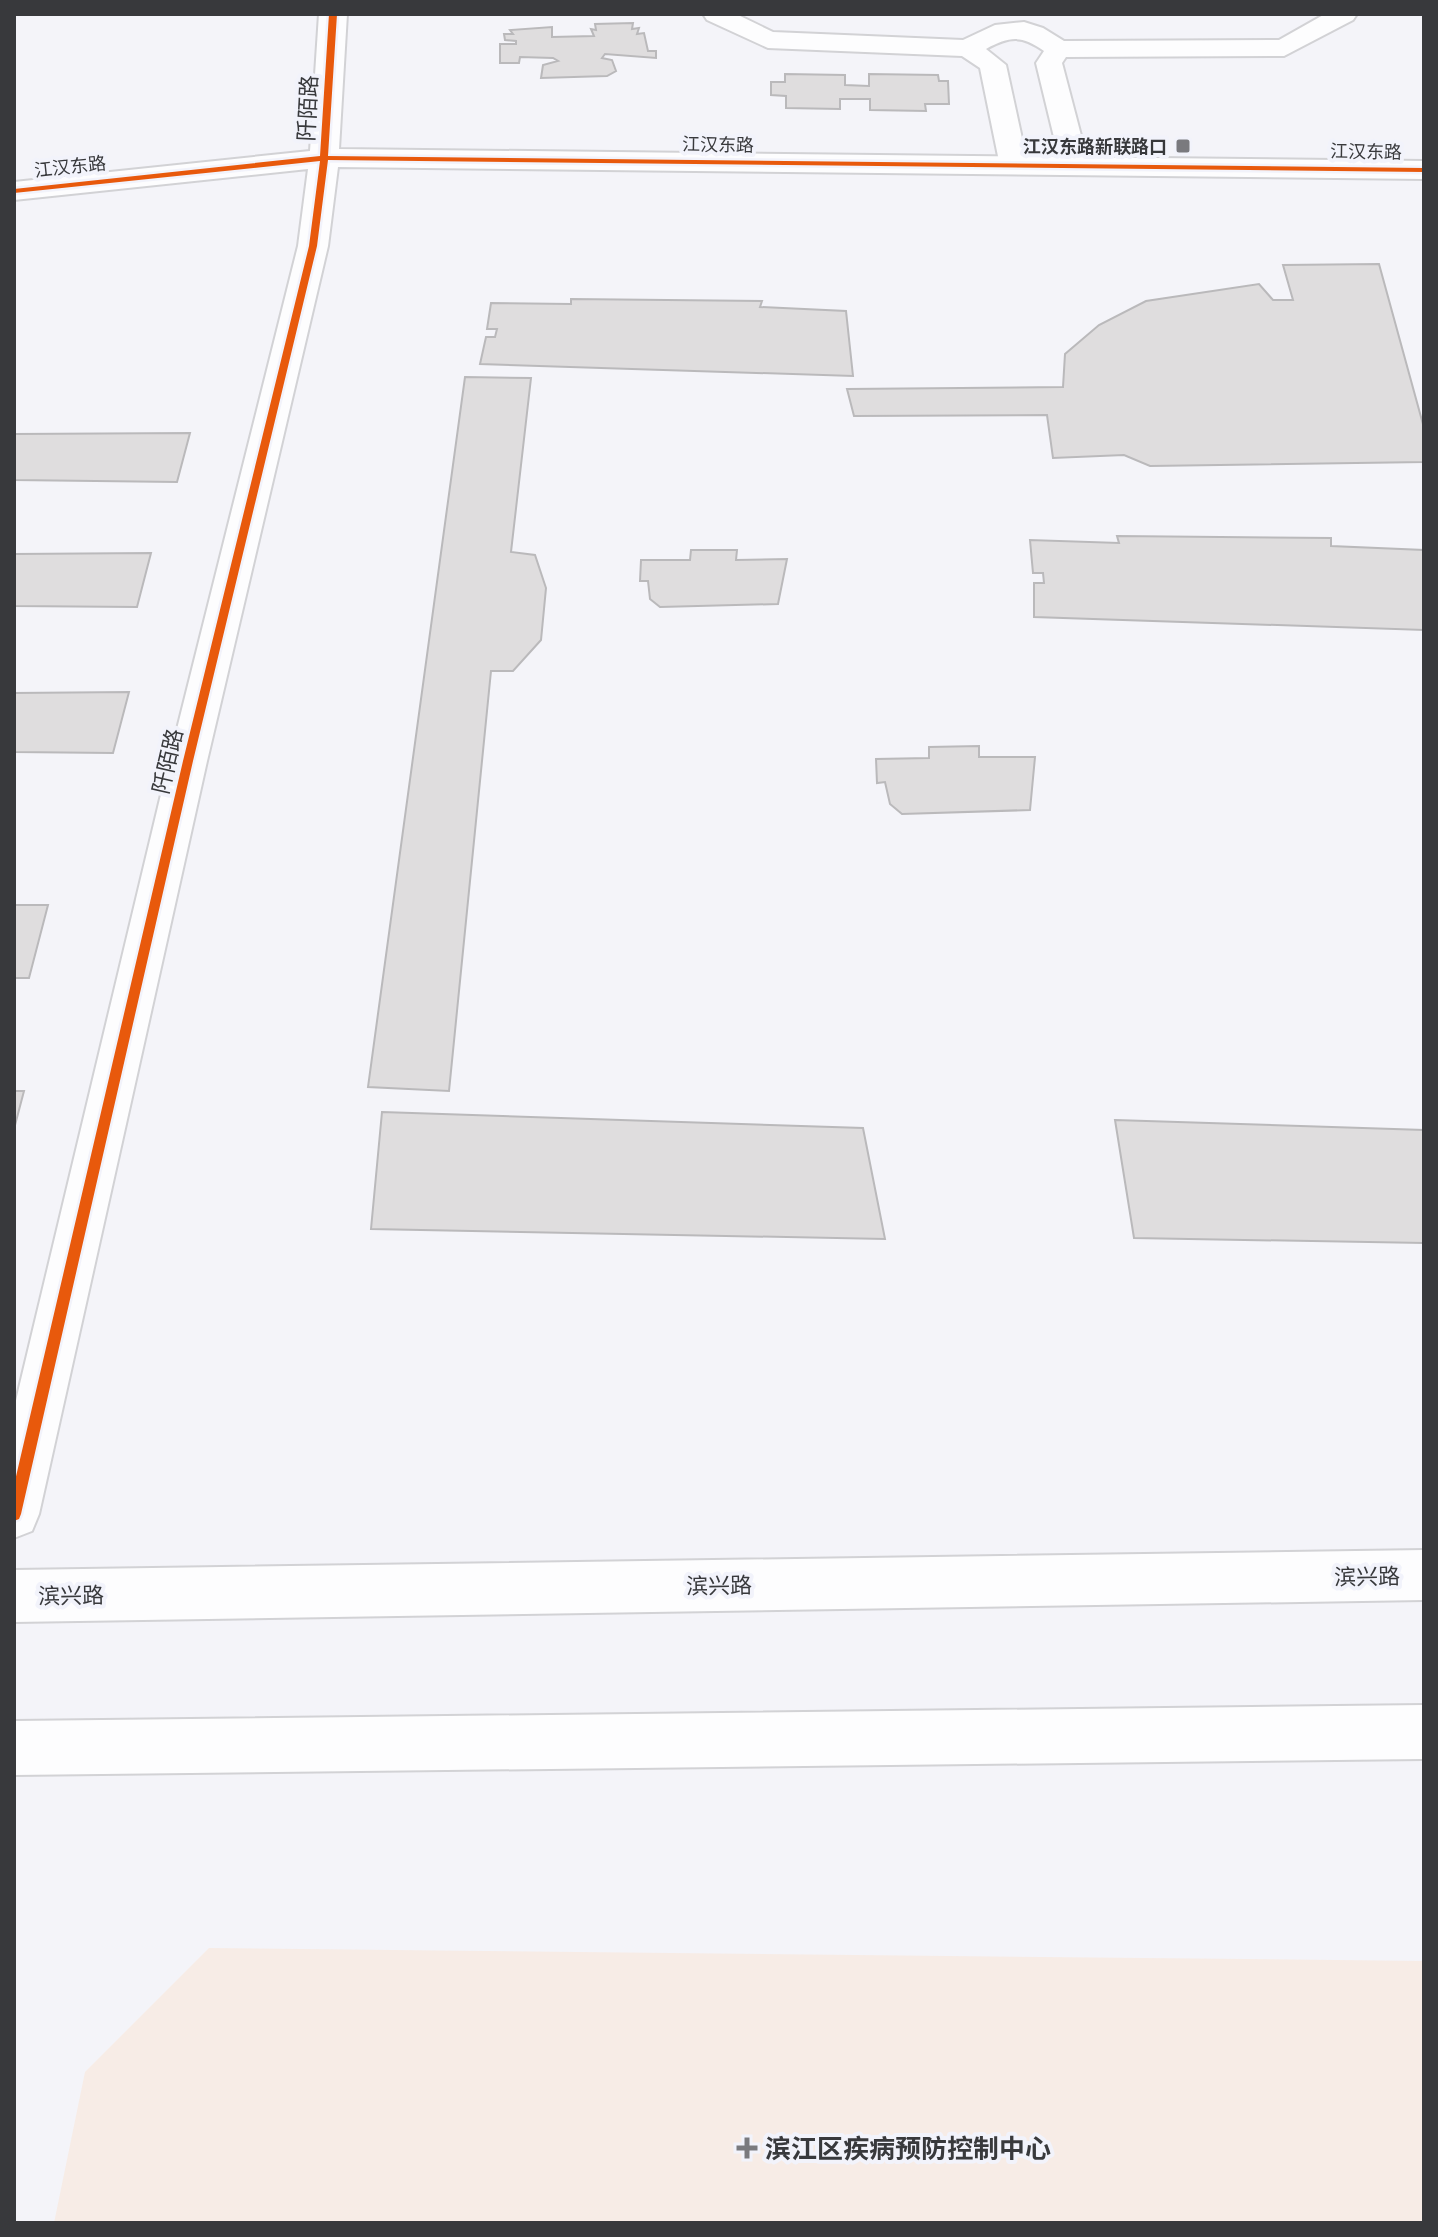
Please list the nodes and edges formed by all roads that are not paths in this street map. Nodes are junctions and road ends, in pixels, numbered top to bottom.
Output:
1 (333, 14) edge
2 (716, 14) edge
3 (1344, 14) edge
4 (968, 48) junction
5 (1058, 49) junction
6 (324, 158) junction
7 (1014, 166) junction
8 (1075, 166) junction
9 (1424, 170) edge
10 (14, 191) edge
11 (14, 1514) edge
12 (1424, 1575) edge
13 (14, 1596) edge
14 (1424, 1732) edge
15 (14, 1748) edge

1 - 6 street, 阡陌路
2 - 4 street
3 - 5 street
4 - 5 street
4 - 7 street
5 - 8 street
6 - 7 street, 江汉东路
6 - 10 street, 江汉东路
6 - 11 street, 阡陌路
7 - 8 street, 江汉东路
8 - 9 street, 江汉东路
12 - 13 street, 滨兴路
14 - 15 street

